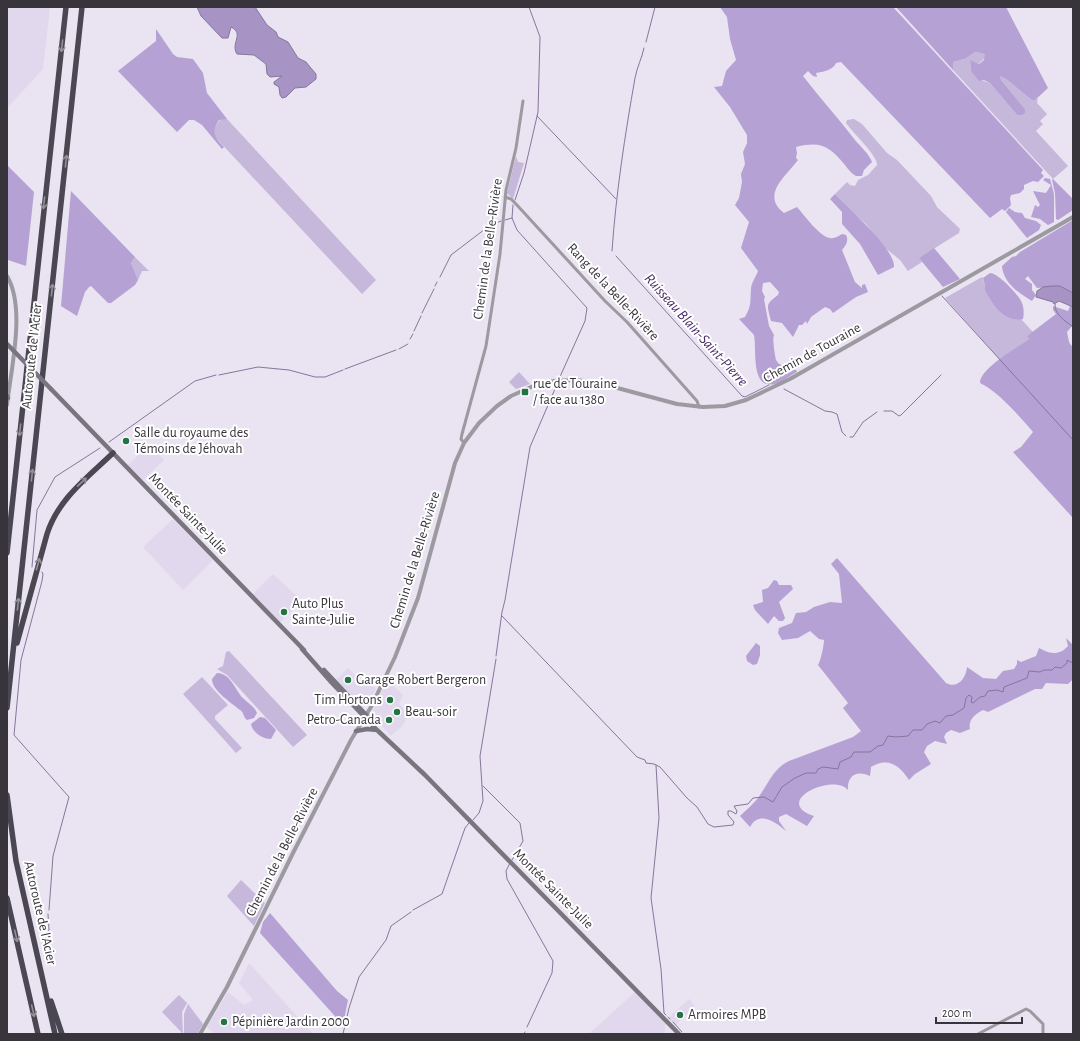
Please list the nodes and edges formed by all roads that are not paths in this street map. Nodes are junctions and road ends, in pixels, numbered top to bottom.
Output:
1 (66, 7) edge
2 (82, 7) edge
3 (523, 101) dead end
4 (505, 197) junction
5 (1073, 217) edge
6 (7, 276) edge
7 (7, 344) edge
8 (7, 397) edge
9 (7, 405) edge
10 (699, 407) junction
11 (464, 443) junction
12 (113, 453) junction
13 (7, 553) edge
14 (11, 671) junction
15 (7, 708) edge
16 (366, 716) junction
17 (377, 730) junction
18 (356, 731) junction
19 (410, 761) junction
20 (7, 796) edge
21 (7, 898) edge
22 (41, 975) junction
23 (38, 1034) edge
24 (55, 1034) edge
25 (62, 1034) edge
26 (200, 1034) edge
27 (679, 1034) edge
28 (978, 1034) edge
29 (1043, 1034) edge

1 -> 13 highway, Autoroute de l'Acier
14 -> 2 highway, Autoroute de l'Acier
3 - 4 street, Chemin de la Belle-Rivière
4 - 10 street, Rang de la Belle-Rivière
4 - 11 street, Chemin de la Belle-Rivière
5 - 10 street, Chemin de Touraine
6 - 8 street
7 - 12 main road, Montée Sainte-Julie, bridge
8 - 9 street
10 - 11 street, Chemin de Touraine
11 - 16 street, Chemin de la Belle-Rivière
14 -> 12 highway
12 - 16 main road, Montée Sainte-Julie
14 - 15 highway, Autoroute de l'Acier
16 - 17 main road, Montée Sainte-Julie
16 - 18 street, Chemin de la Belle-Rivière
16 - 19 main road, Montée Sainte-Julie
17 - 18 main road
17 - 19 main road, Montée Sainte-Julie
18 - 26 street, Chemin de la Belle-Rivière
19 - 27 main road, Montée Sainte-Julie
20 - 22 highway, Autoroute de l'Acier
21 -> 23 highway, Autoroute de l'Acier
22 - 24 highway, Autoroute de l'Acier
22 - 25 highway
28 - 29 street

